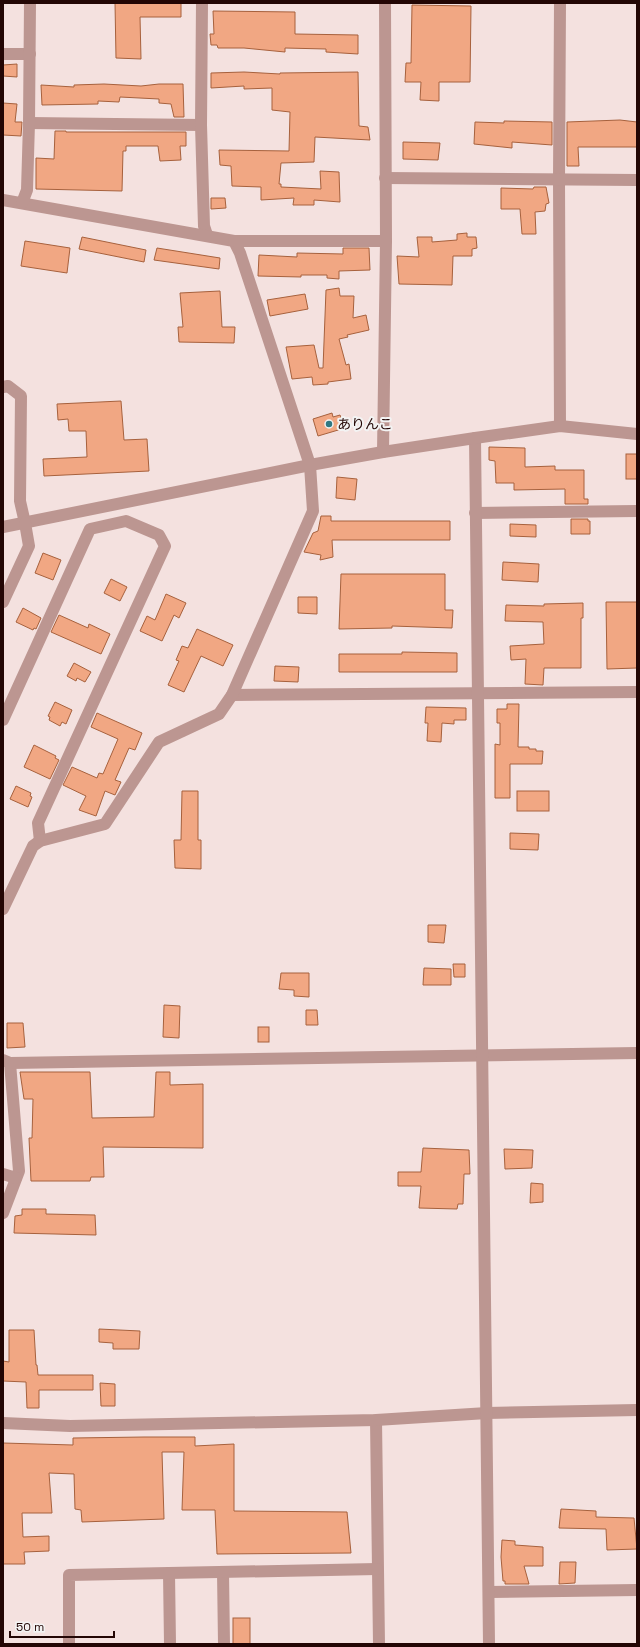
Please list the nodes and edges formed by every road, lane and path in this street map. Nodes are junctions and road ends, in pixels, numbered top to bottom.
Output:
1 (30, 3) edge
2 (202, 3) edge
3 (385, 3) edge
4 (560, 3) edge
5 (3, 54) edge
6 (30, 54) junction
7 (29, 123) junction
8 (201, 125) junction
9 (385, 178) junction
10 (559, 180) junction
11 (637, 180) edge
12 (3, 200) edge
13 (22, 203) junction
14 (207, 235) junction
15 (234, 241) junction
16 (386, 241) junction
17 (3, 387) edge
18 (560, 426) junction
19 (637, 434) edge
20 (474, 438) junction
21 (383, 452) junction
22 (310, 465) junction
23 (637, 511) edge
24 (475, 513) junction
25 (25, 524) junction
26 (3, 527) edge
27 (3, 602) edge
28 (637, 692) edge
29 (478, 694) junction
30 (232, 695) junction
31 (3, 720) edge
32 (40, 842) junction
33 (3, 909) edge
34 (637, 1053) edge
35 (482, 1056) junction
36 (6, 1062) edge
37 (3, 1174) edge
38 (16, 1178) junction
39 (3, 1213) edge
40 (637, 1410) edge
41 (487, 1413) junction
42 (376, 1420) junction
43 (3, 1423) edge
44 (377, 1569) junction
45 (223, 1572) junction
46 (169, 1573) junction
47 (637, 1590) edge
48 (489, 1592) junction
49 (69, 1644) edge
50 (170, 1644) edge
51 (224, 1644) edge
52 (379, 1644) edge
53 (489, 1644) edge

1 - 6 street
2 - 8 street
3 - 9 street
4 - 10 street
5 - 6 street
6 - 7 street
7 - 8 street
7 - 13 street
8 - 14 street
9 - 10 street
9 - 16 street
10 - 11 street
10 - 18 street
12 - 13 street
13 - 14 street
14 - 15 street
15 - 16 street
15 - 22 street
16 - 21 street
17 - 25 street
18 - 19 street
18 - 20 street
20 - 21 street
20 - 24 street
21 - 22 street
22 - 25 street
22 - 30 street
23 - 24 street
24 - 29 street
25 - 26 street
25 - 27 street
28 - 29 street
29 - 30 street
29 - 35 street
30 - 32 street
31 - 32 street
32 - 33 street
34 - 35 street
35 - 36 street
35 - 41 street
36 - 38 street
37 - 38 street
38 - 39 street
40 - 41 street
41 - 42 street
41 - 48 street
42 - 43 street
42 - 44 street
44 - 45 street
44 - 52 street
45 - 46 street
45 - 51 street
46 - 49 street
46 - 50 street
47 - 48 street
48 - 53 street

